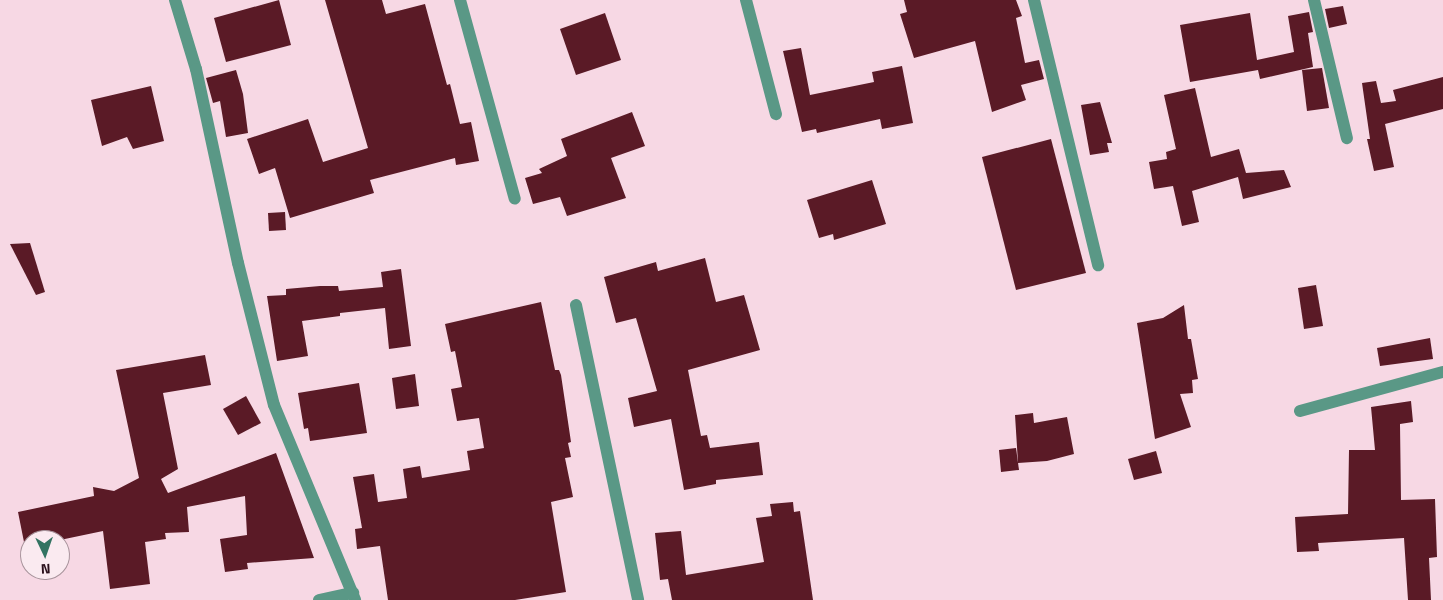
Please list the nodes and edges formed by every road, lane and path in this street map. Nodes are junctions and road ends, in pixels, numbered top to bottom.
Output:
1 (175, 0) edge
2 (460, 0) edge
3 (746, 0) edge
4 (1034, 0) edge
5 (1314, 0) edge
6 (776, 114) dead end
7 (1347, 138) dead end
8 (515, 199) dead end
9 (1098, 265) dead end
10 (576, 305) dead end
11 (1443, 372) edge
12 (1300, 411) dead end
13 (354, 597) edge
14 (319, 600) edge
15 (638, 600) edge

1 - 13 street
2 - 8 street
3 - 6 street
4 - 9 street
5 - 7 street
10 - 15 street
11 - 12 street
13 - 14 street

